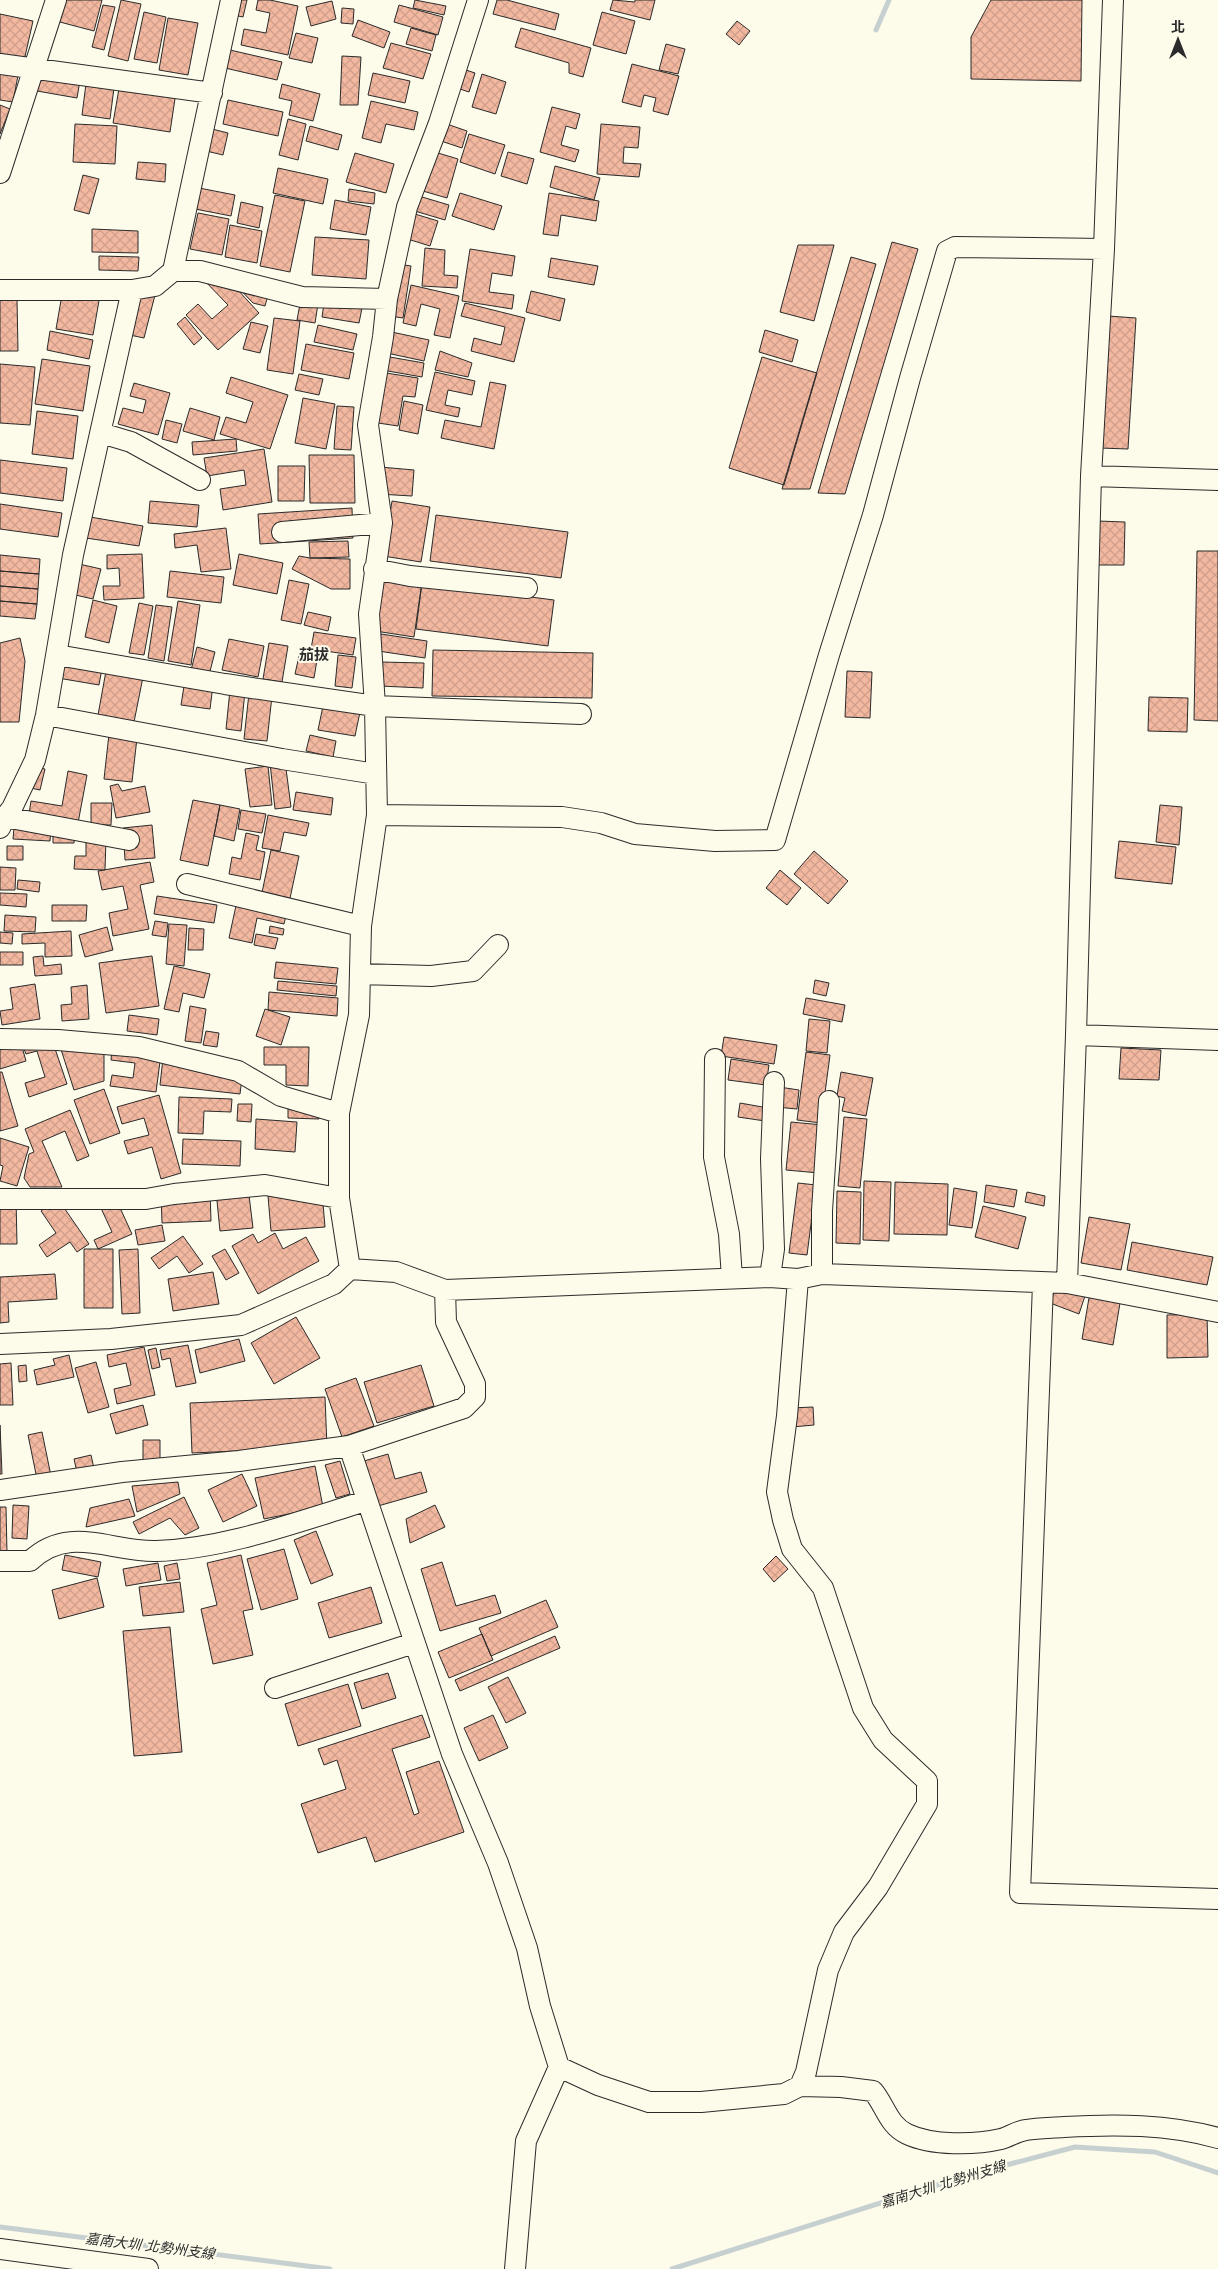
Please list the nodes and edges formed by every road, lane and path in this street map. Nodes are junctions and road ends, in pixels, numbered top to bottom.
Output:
1 (56, 0) edge
2 (231, 0) edge
3 (478, 0) edge
4 (1113, 0) edge
5 (0, 64) edge
6 (34, 70) junction
7 (212, 93) junction
8 (0, 173) edge
9 (1104, 249) junction
10 (173, 271) junction
11 (0, 290) edge
12 (132, 290) junction
13 (387, 299) junction
14 (101, 433) junction
15 (1092, 476) junction
16 (200, 480) dead end
17 (1218, 480) edge
18 (382, 523) junction
19 (282, 532) dead end
20 (374, 569) junction
21 (527, 588) dead end
22 (57, 655) junction
23 (375, 706) junction
24 (581, 714) dead end
25 (46, 715) junction
26 (376, 774) junction
27 (4, 815) edge
28 (377, 815) junction
29 (129, 840) dead end
30 (187, 884) dead end
31 (361, 926) junction
32 (498, 945) dead end
33 (360, 974) junction
34 (1076, 1035) junction
35 (0, 1039) edge
36 (1218, 1040) edge
37 (715, 1059) dead end
38 (774, 1082) dead end
39 (829, 1101) dead end
40 (339, 1113) junction
41 (339, 1198) junction
42 (0, 1199) edge
43 (350, 1269) junction
44 (822, 1274) junction
45 (770, 1277) junction
46 (732, 1278) junction
47 (798, 1279) junction
48 (1067, 1283) junction
49 (1043, 1284) junction
50 (445, 1290) junction
51 (1218, 1312) edge
52 (0, 1344) edge
53 (349, 1446) junction
54 (0, 1490) edge
55 (366, 1501) junction
56 (0, 1561) edge
57 (414, 1642) junction
58 (275, 1688) dead end
59 (1218, 1899) edge
60 (559, 2067) junction
61 (800, 2086) junction
62 (1218, 2138) edge
63 (0, 2249) edge
64 (148, 2269) edge
65 (515, 2269) edge

1 - 6 street
2 - 7 street
3 - 13 street
4 - 9 street
5 - 6 street
6 - 7 street
6 - 8 street
7 - 10 street
9 - 15 street
9 - 28 street
10 - 12 street
10 - 13 street
11 - 12 street
12 - 14 street
13 - 18 street
14 - 16 street
14 - 22 street
15 - 17 street
15 - 34 street
18 - 19 street
18 - 20 street
20 - 21 street
20 - 23 street
22 - 23 street
22 - 25 street
23 - 24 street
23 - 26 street
25 - 26 street
25 - 27 street
26 - 28 street
27 - 29 street
28 - 31 street
30 - 31 street
31 - 33 street
32 - 33 street
33 - 40 street
34 - 36 street
34 - 48 street
35 - 40 street
37 - 46 street
38 - 45 street
39 - 44 street
40 - 41 street
41 - 42 street
41 - 43 street
43 - 50 street
43 - 52 street
44 - 47 street
44 - 49 street
45 - 46 street
45 - 47 street
46 - 50 street
47 - 61 street
48 - 49 street
48 - 51 street
49 - 59 street
50 - 53 street
53 - 54 street
53 - 55 street
55 - 56 street
55 - 57 street
57 - 58 street
57 - 60 street
60 - 61 street
60 - 65 street
61 - 62 street
63 - 64 street

